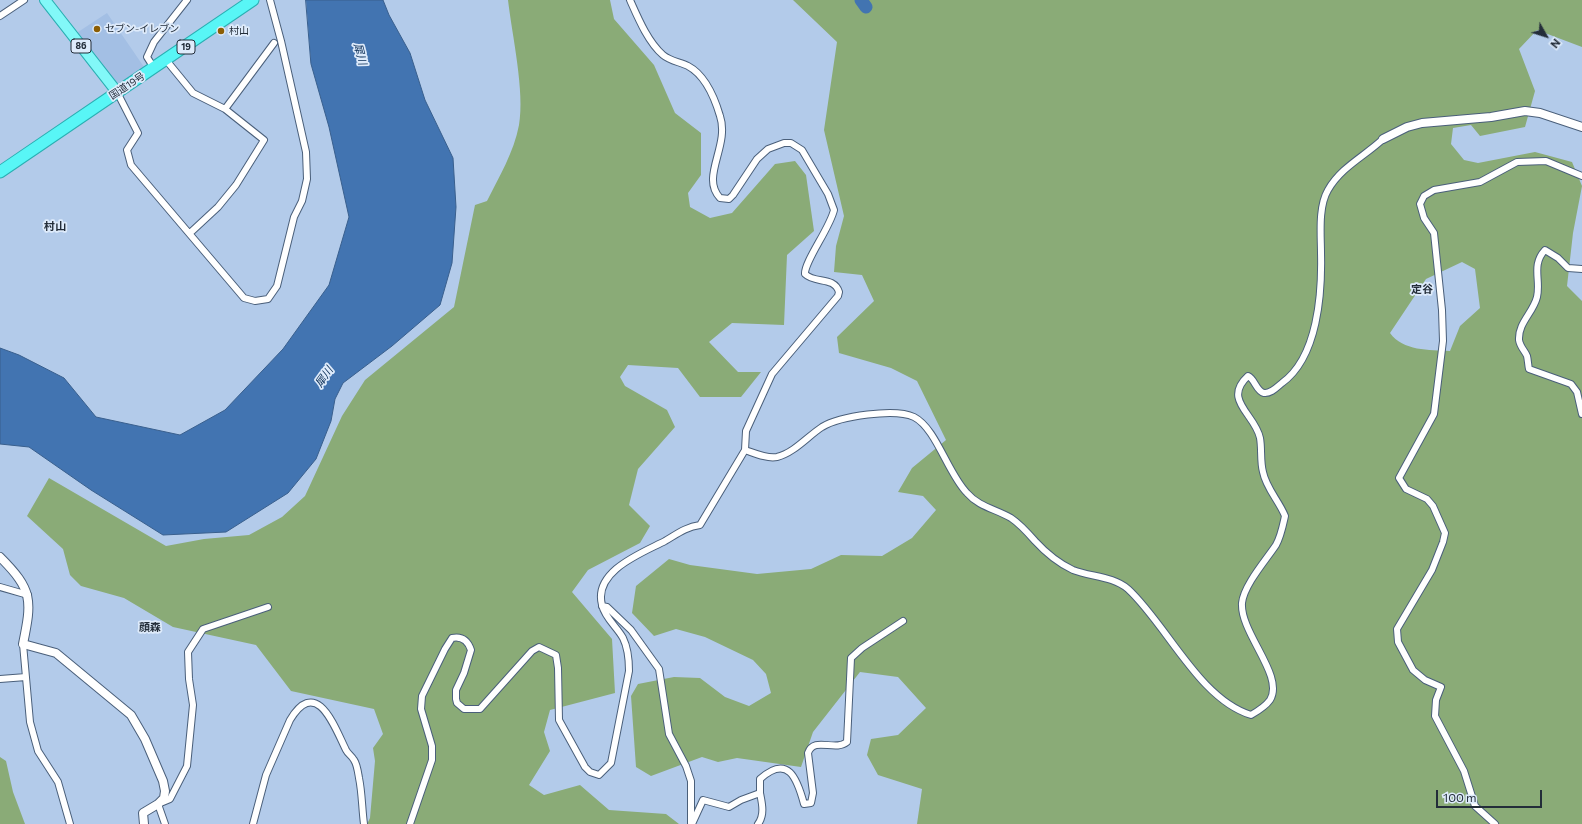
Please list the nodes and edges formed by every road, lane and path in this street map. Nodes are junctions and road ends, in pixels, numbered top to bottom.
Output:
1 (24, 0) edge
2 (45, 0) edge
3 (187, 0) edge
4 (254, 0) edge
5 (270, 0) edge
6 (630, 0) edge
7 (0, 16) edge
8 (274, 43) dead end
9 (166, 60) junction
10 (154, 68) junction
11 (116, 92) junction
12 (225, 109) junction
13 (1582, 127) edge
14 (1383, 139) joint
15 (0, 172) edge
16 (1582, 176) edge
17 (190, 232) junction
18 (1582, 269) edge
19 (1582, 414) edge
20 (745, 450) junction
21 (0, 557) edge
22 (0, 586) edge
23 (28, 596) junction
24 (602, 606) junction
25 (268, 607) dead end
26 (902, 621) dead end
27 (23, 644) junction
28 (26, 677) junction
29 (0, 680) edge
30 (760, 793) junction
31 (158, 804) junction
32 (70, 824) edge
33 (144, 824) edge
34 (165, 824) edge
35 (253, 824) edge
36 (364, 824) edge
37 (410, 824) edge
38 (692, 824) edge
39 (758, 824) edge
40 (1495, 824) edge

1 - 7 street
2 - 11 main road, 86
3 - 10 street
4 - 9 highway, 国道19号 / 19
5 - 17 street
6 - 20 street
8 - 12 street
9 - 10 highway, 国道19号 / 19
9 - 12 street
10 - 11 highway, 国道19号 / 19
11 - 15 highway, 国道19号 / 19
11 - 17 street
12 - 17 street
13 - 14 street
14 - 20 street
16 - 40 street
18 - 19 street
20 - 24 street
21 - 23 street
22 - 23 street
23 - 27 street
24 - 37 street
24 - 38 street
25 - 31 street
26 - 30 street
27 - 28 street
27 - 31 street
28 - 29 street
28 - 32 street
30 - 38 street
30 - 39 street
31 - 33 street
31 - 34 street
35 - 36 street

